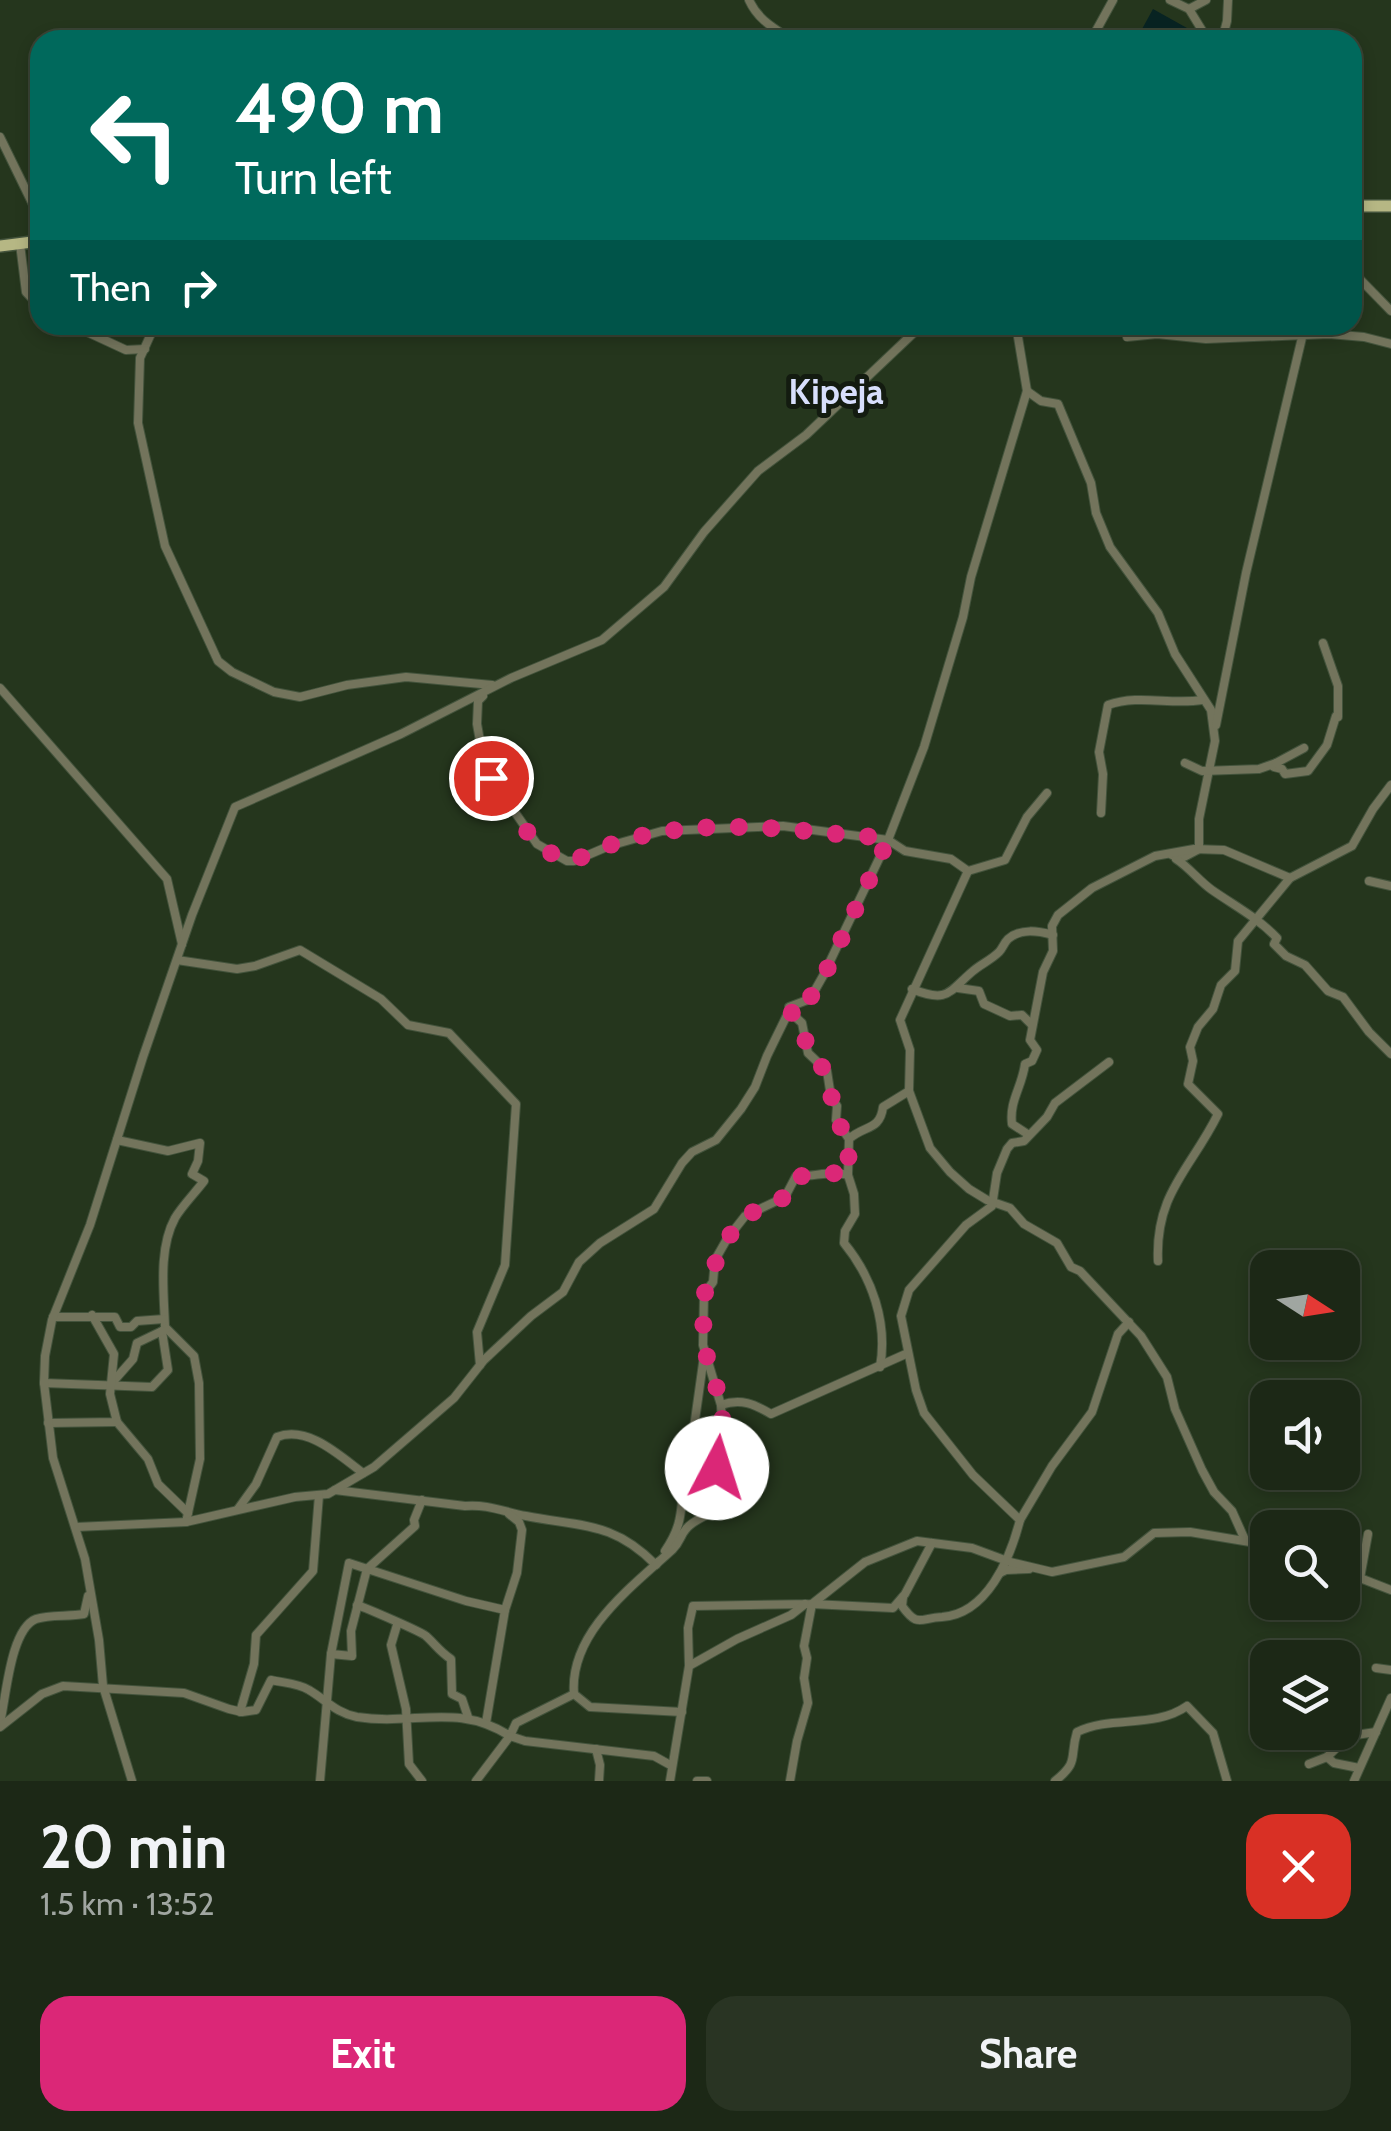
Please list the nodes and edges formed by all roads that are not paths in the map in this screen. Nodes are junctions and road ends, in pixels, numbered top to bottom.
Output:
1 (749, 0) edge
2 (1113, 0) edge
3 (1170, 0) edge
4 (1206, 0) edge
5 (1228, 0) edge
6 (1190, 9) junction
7 (775, 30) edge
8 (1097, 30) edge
9 (1202, 30) edge
10 (1225, 30) edge
11 (0, 136) edge
12 (30, 198) edge
13 (1362, 206) edge
14 (1391, 206) edge
15 (30, 242) edge
16 (20, 244) junction
17 (0, 246) edge
18 (1362, 281) edge
19 (30, 296) edge
20 (1391, 310) edge
21 (94, 335) edge
22 (151, 335) edge
23 (911, 335) edge
24 (1018, 335) edge
25 (1148, 335) edge
26 (1168, 335) edge
27 (1303, 336) junction
28 (1127, 337) dead end
29 (1391, 344) edge
30 (145, 349) junction
31 (1028, 390) junction
32 (1323, 643) dead end
33 (504, 682) junction
34 (0, 688) edge
35 (490, 688) junction
36 (1202, 700) junction
37 (1215, 729) junction
38 (1304, 748) dead end
39 (1186, 763) dead end
40 (1276, 763) junction
41 (1209, 771) junction
42 (1391, 786) edge
43 (1048, 794) dead end
44 (1101, 813) dead end
45 (888, 840) junction
46 (1198, 849) junction
47 (1168, 854) junction
48 (968, 871) junction
49 (1290, 878) junction
50 (1369, 881) dead end
51 (1391, 886) edge
52 (1256, 918) junction
53 (1053, 935) junction
54 (182, 945) junction
55 (177, 960) junction
56 (958, 988) junction
57 (912, 990) junction
58 (790, 1011) junction
59 (1032, 1026) junction
60 (1391, 1054) edge
61 (1109, 1062) dead end
62 (910, 1091) junction
63 (1029, 1135) junction
64 (849, 1139) junction
65 (117, 1140) junction
66 (848, 1175) junction
67 (993, 1202) junction
68 (1158, 1261) dead end
69 (92, 1315) junction
70 (53, 1318) junction
71 (1128, 1322) junction
72 (164, 1326) junction
73 (704, 1351) junction
74 (908, 1353) junction
75 (480, 1366) junction
76 (880, 1367) junction
77 (44, 1383) junction
78 (111, 1384) junction
79 (722, 1405) junction
80 (117, 1422) junction
81 (48, 1423) junction
82 (363, 1473) junction
83 (335, 1490) junction
84 (319, 1494) junction
85 (422, 1500) junction
86 (237, 1510) junction
87 (506, 1511) junction
88 (187, 1518) junction
89 (1020, 1520) junction
90 (76, 1527) junction
91 (1368, 1534) dead end
92 (1246, 1540) junction
93 (1250, 1541) edge
94 (932, 1544) junction
95 (1008, 1562) junction
96 (656, 1565) junction
97 (367, 1569) junction
98 (1034, 1569) junction
99 (1000, 1573) junction
100 (1360, 1578) joint
101 (90, 1588) junction
102 (1391, 1590) edge
103 (903, 1597) junction
104 (808, 1604) junction
105 (358, 1605) junction
106 (505, 1610) junction
107 (397, 1625) junction
108 (331, 1654) junction
109 (688, 1666) junction
110 (1376, 1668) dead end
111 (0, 1669) edge
112 (11, 1670) junction
113 (1391, 1670) edge
114 (103, 1686) junction
115 (574, 1694) junction
116 (1391, 1698) edge
117 (326, 1704) junction
118 (240, 1712) junction
119 (682, 1712) junction
120 (468, 1717) junction
121 (407, 1720) junction
122 (486, 1724) junction
123 (0, 1725) edge
124 (1376, 1732) junction
125 (510, 1736) junction
126 (596, 1749) junction
127 (1327, 1757) junction
128 (1310, 1764) dead end
129 (672, 1766) junction
130 (1360, 1768) junction
131 (132, 1781) edge
132 (320, 1781) edge
133 (422, 1781) edge
134 (476, 1781) edge
135 (599, 1781) edge
136 (670, 1781) edge
137 (697, 1781) edge
138 (707, 1781) edge
139 (790, 1781) edge
140 (1055, 1781) edge
141 (1227, 1781) edge
142 (1354, 1781) edge

1 - 7 street
2 - 8 street
3 - 6 street
4 - 6 street
5 - 10 street
6 - 9 street
11 - 12 street
13 - 14 main road
15 - 16 main road
16 - 17 main road
16 - 19 street
18 - 20 street
21 - 30 street
22 - 30 street
23 - 33 street
24 - 31 street
25 - 28 street
26 - 27 street
27 - 29 street
27 - 37 street
30 - 33 street
31 - 36 street
31 - 45 street
32 - 40 street
33 - 35 street
34 - 54 street
35 - 45 street
35 - 54 street
36 - 37 street
36 - 44 street
37 - 41 street
38 - 40 street
39 - 41 street
40 - 41 street
41 - 46 street
42 - 49 street
43 - 48 street
45 - 48 street
45 - 58 street
46 - 47 street
46 - 49 street
47 - 52 street
47 - 53 street
48 - 57 street
49 - 52 street
50 - 51 street
52 - 60 street
52 - 68 street
53 - 56 street
53 - 59 street
54 - 55 street
55 - 65 street
55 - 75 street
56 - 57 street
56 - 59 street
57 - 62 street
58 - 64 street
58 - 75 street
59 - 63 street
61 - 63 street
62 - 64 street
62 - 67 street
63 - 67 street
64 - 66 street
65 - 70 street
65 - 72 street
66 - 73 street
66 - 76 street
67 - 71 street
67 - 74 street
69 - 70 street
69 - 72 street
69 - 78 street
70 - 77 street
71 - 89 street
71 - 92 street
72 - 78 street
72 - 78 street
72 - 88 street
73 - 79 street
73 - 96 street
74 - 76 street
74 - 89 street
75 - 82 street
76 - 79 street
77 - 78 street
77 - 81 street
78 - 80 street
79 - 96 street
80 - 81 street
80 - 88 street
81 - 90 street
82 - 83 street
82 - 86 street
83 - 84 street
83 - 85 street
84 - 86 street
84 - 118 street
85 - 87 street
85 - 97 street
86 - 88 street
87 - 96 street
87 - 106 street
88 - 90 street
89 - 95 street
90 - 101 street
91 - 100 street
92 - 93 street
92 - 98 street
94 - 95 street
94 - 103 street
94 - 104 street
95 - 98 street
95 - 99 street
96 - 115 street
97 - 105 street
97 - 106 street
97 - 108 street
98 - 99 street
99 - 103 street
100 - 102 street
101 - 112 street
101 - 114 street
103 - 104 street
104 - 109 street
104 - 109 street
104 - 139 street
105 - 107 street
105 - 108 street
106 - 122 street
107 - 120 street
107 - 121 street
108 - 117 street
109 - 119 street
110 - 113 street
111 - 112 street
112 - 123 street
114 - 118 street
114 - 123 street
114 - 131 street
115 - 119 street
115 - 125 street
116 - 124 street
117 - 118 street
117 - 121 street
117 - 132 street
119 - 129 street
120 - 121 street
120 - 122 street
121 - 133 street
122 - 125 street
124 - 127 street
124 - 130 street
125 - 126 street
125 - 134 street
126 - 129 street
126 - 135 street
127 - 128 street
127 - 130 street
129 - 136 street
130 - 142 street
137 - 138 street
140 - 141 street

